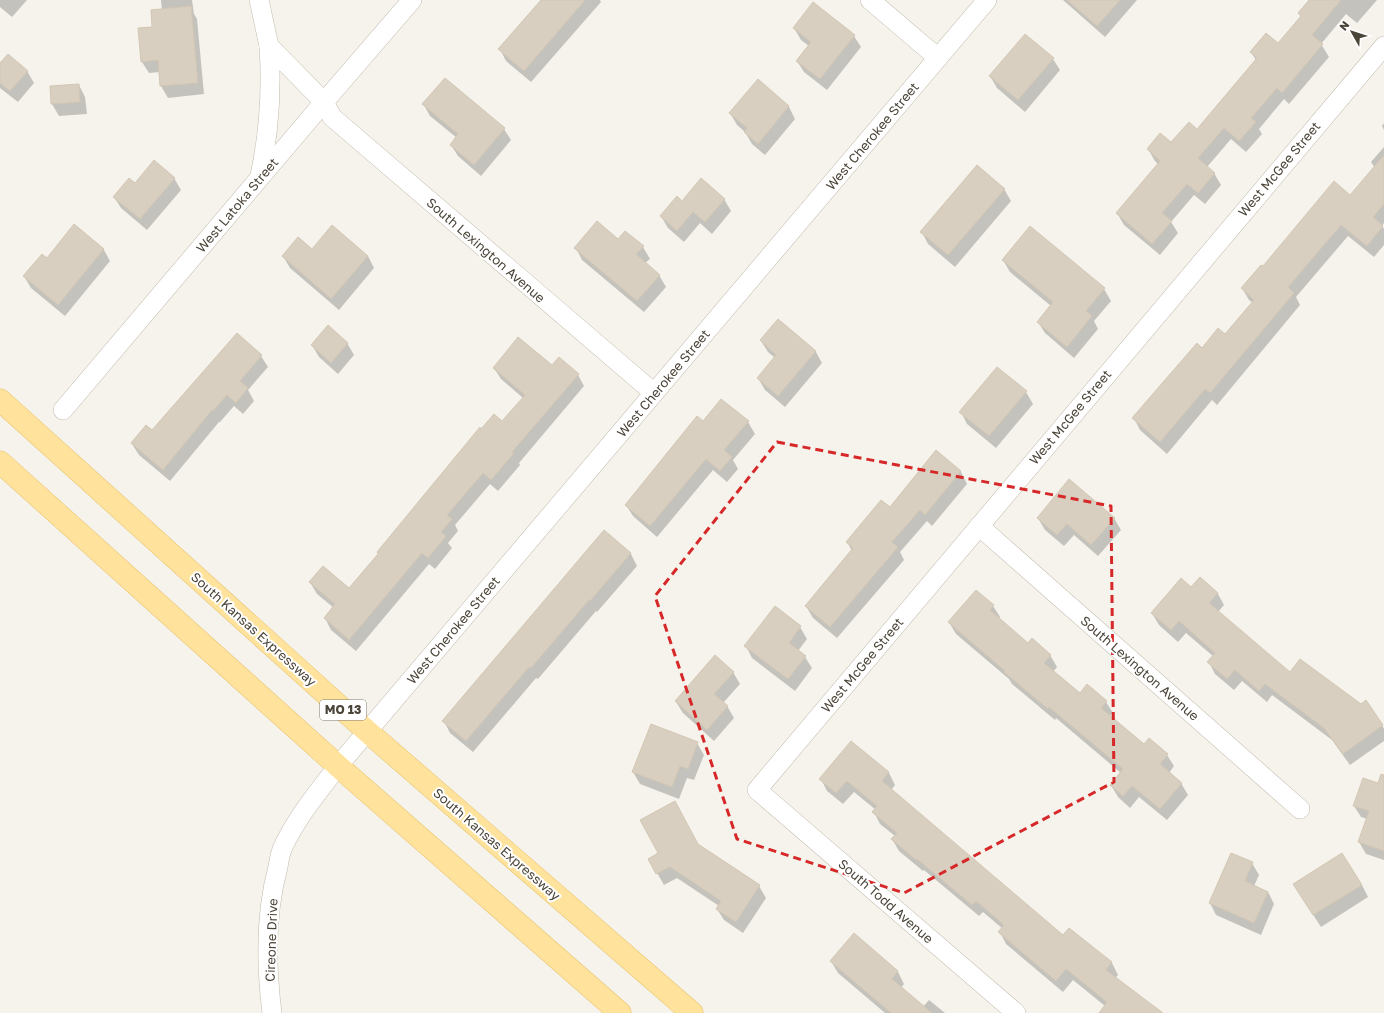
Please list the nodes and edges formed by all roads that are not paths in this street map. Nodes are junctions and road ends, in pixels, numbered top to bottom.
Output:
1 (259, 0) edge
2 (412, 0) edge
3 (870, 0) edge
4 (987, 0) edge
5 (269, 46) junction
6 (1384, 46) edge
7 (938, 58) junction
8 (324, 102) junction
9 (259, 179) junction
10 (654, 393) junction
11 (0, 400) edge
12 (63, 410) dead end
13 (0, 462) edge
14 (979, 526) junction
15 (368, 732) junction
16 (338, 766) junction
17 (757, 790) joint
18 (1300, 809) dead end
19 (272, 1013) edge
20 (620, 1013) edge
21 (692, 1013) edge
22 (1016, 1013) edge

1 - 5 street
2 - 8 street, West Latoka Street
3 - 7 street
4 - 7 street, West Cherokee Street
5 - 8 street, South Lexington Avenue
5 - 9 street
6 - 14 street, West McGee Street
7 - 10 street, West Cherokee Street
8 - 9 street, West Latoka Street
8 - 10 street, South Lexington Avenue
9 - 12 street, West Latoka Street
10 - 15 street, West Cherokee Street
11 - 15 main road, South Kansas Expressway / MO 13
13 - 16 main road
14 - 17 street, West McGee Street
14 - 18 street, South Lexington Avenue
15 - 16 street, West Cherokee Street
15 - 21 main road, South Kansas Expressway / MO 13
16 - 19 street, Cireone Drive
16 - 20 main road
17 - 22 street, South Todd Avenue

